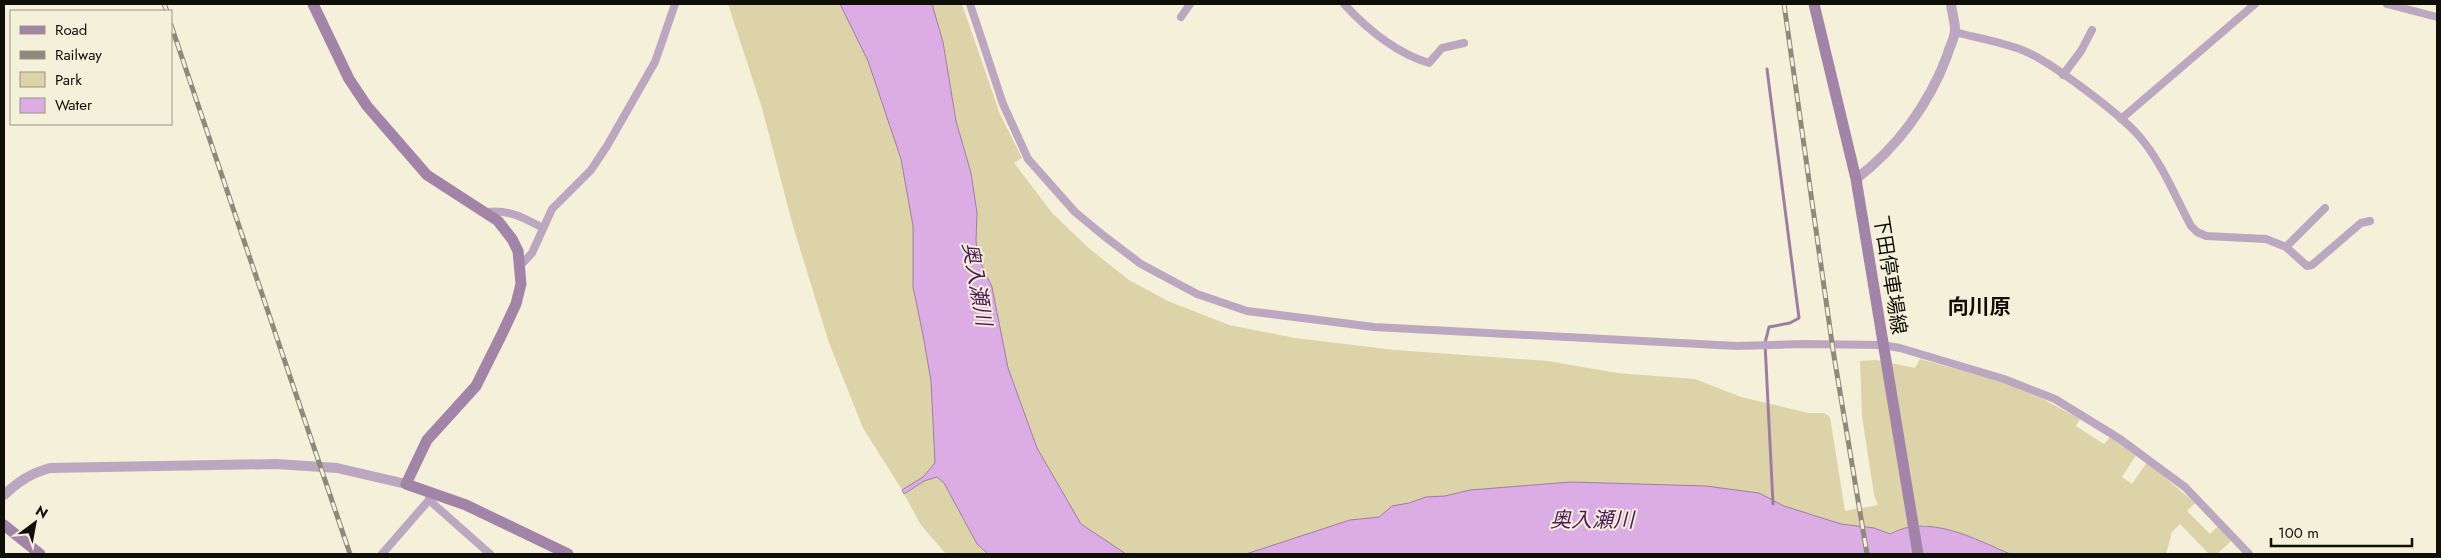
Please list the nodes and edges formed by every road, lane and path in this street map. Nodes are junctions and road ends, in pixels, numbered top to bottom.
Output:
1 (313, 4) edge
2 (675, 4) edge
3 (970, 4) edge
4 (1190, 4) edge
5 (1344, 4) edge
6 (1814, 4) edge
7 (1951, 4) edge
8 (2255, 4) edge
9 (2387, 4) edge
10 (1181, 17) dead end
11 (2437, 17) edge
12 (2092, 30) dead end
13 (1955, 32) junction
14 (1464, 43) dead end
15 (2063, 75) junction
16 (2121, 119) junction
17 (1856, 179) junction
18 (2325, 208) dead end
19 (487, 212) junction
20 (2370, 221) dead end
21 (543, 228) junction
22 (2286, 246) junction
23 (520, 266) junction
24 (1883, 348) junction
25 (406, 484) junction
26 (4, 495) edge
27 (430, 496) junction
28 (4, 525) edge
29 (38, 553) edge
30 (382, 554) edge
31 (490, 554) edge
32 (568, 554) edge
33 (1918, 554) edge
34 (2249, 554) edge

1 - 19 main road
2 - 21 street
3 - 24 street
4 - 10 street
5 - 14 street
6 - 17 main road, 下田停車場線
7 - 13 street
8 - 16 street
9 - 11 street
12 - 15 street
13 - 15 street
13 - 17 street
15 - 16 street
16 - 22 street
17 - 24 main road, 下田停車場線
18 - 22 street
19 - 21 street
19 - 23 main road
20 - 22 street
21 - 23 street
23 - 25 main road
24 - 33 main road, 下田停車場線
24 - 34 street
25 - 26 street
25 - 27 main road
27 - 30 street
27 - 31 street
27 - 32 main road
28 - 29 main road

